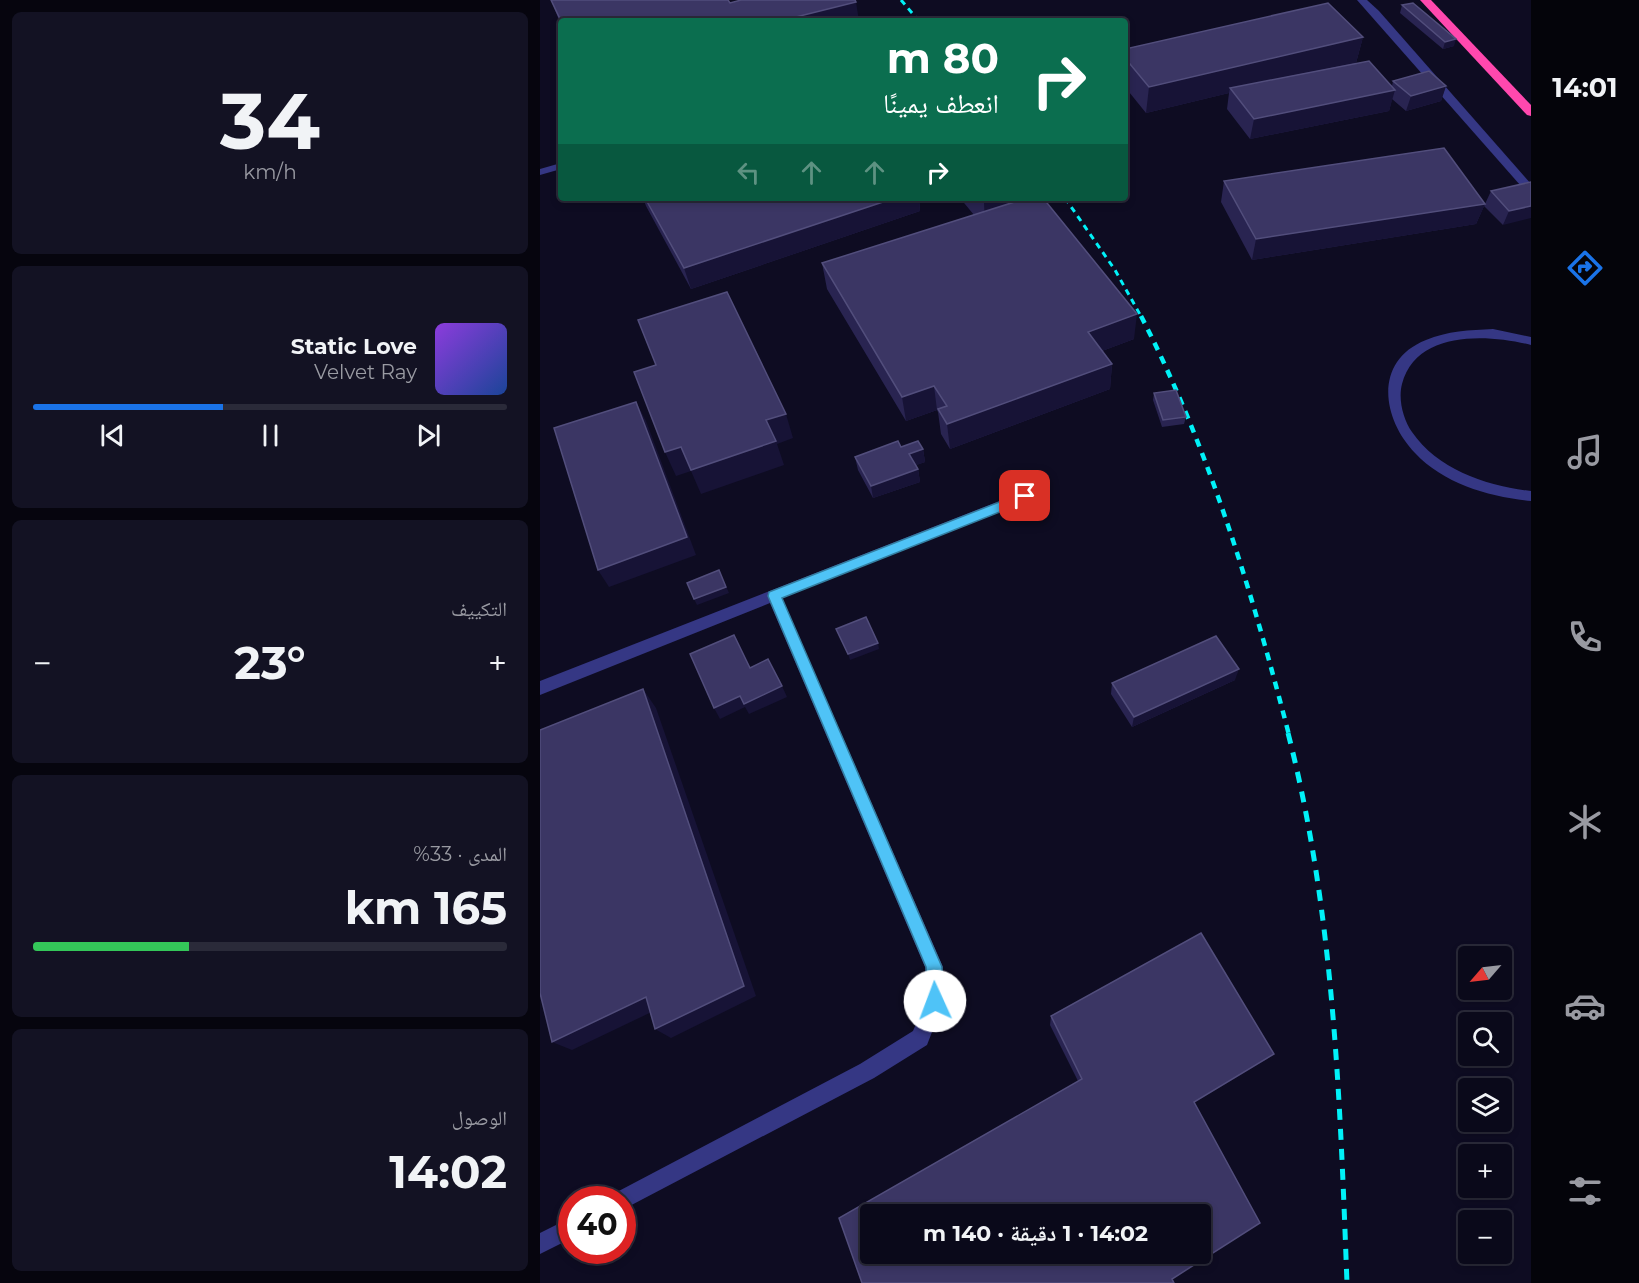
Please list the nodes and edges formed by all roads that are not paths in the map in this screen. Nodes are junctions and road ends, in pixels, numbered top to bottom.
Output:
1 (1362, 0) edge
2 (1425, 0) edge
3 (1531, 112) edge
4 (558, 167) edge
5 (540, 172) edge
6 (1531, 191) edge
7 (1531, 340) edge
8 (1025, 496) dead end
9 (1531, 496) edge
10 (774, 596) junction
11 (540, 688) edge
12 (636, 1193) edge
13 (558, 1234) edge
14 (540, 1244) edge

1 - 6 street
2 - 3 highway
4 - 5 street
7 - 9 street
8 - 10 street
10 - 11 street
10 - 12 street
13 - 14 street

